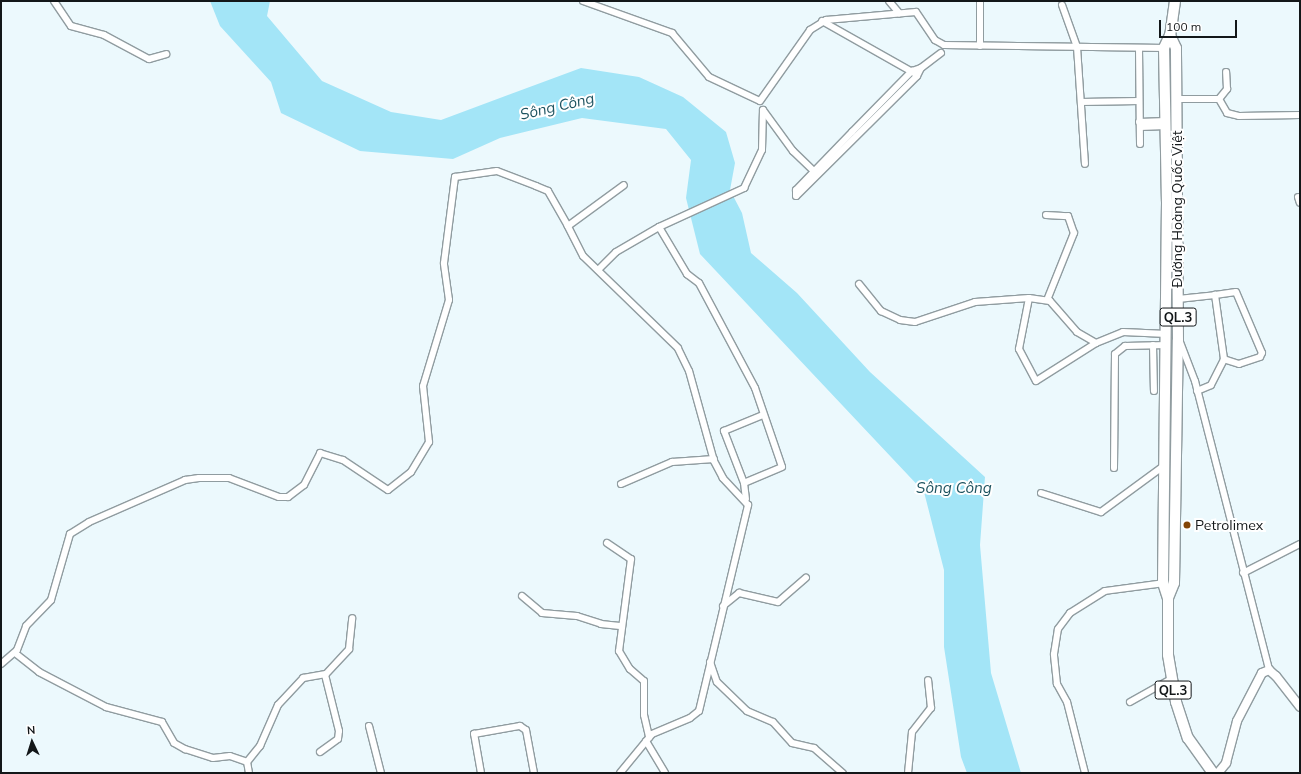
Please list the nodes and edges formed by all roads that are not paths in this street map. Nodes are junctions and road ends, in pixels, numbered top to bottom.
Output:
1 (54, 1) edge
2 (583, 1) edge
3 (889, 1) edge
4 (980, 1) edge
5 (1175, 1) edge
6 (1062, 5) dead end
7 (899, 13) junction
8 (822, 21) junction
9 (1170, 36) junction
10 (980, 46) junction
11 (1077, 47) junction
12 (1139, 48) junction
13 (1164, 48) junction
14 (1176, 48) junction
15 (945, 49) junction
16 (166, 54) dead end
17 (1226, 72) dead end
18 (914, 73) junction
19 (1177, 99) junction
20 (1219, 99) junction
21 (760, 101) junction
22 (1139, 101) junction
23 (1081, 102) junction
24 (764, 110) junction
25 (1300, 115) edge
26 (1140, 124) junction
27 (1166, 124) junction
28 (1140, 144) dead end
29 (1085, 164) dead end
30 (814, 171) junction
31 (624, 185) dead end
32 (1046, 216) dead end
33 (568, 226) junction
34 (659, 227) junction
35 (598, 270) junction
36 (859, 284) dead end
37 (1215, 295) junction
38 (1029, 298) junction
39 (1178, 299) junction
40 (1047, 300) junction
41 (1167, 339) junction
42 (1178, 340) junction
43 (1096, 343) junction
44 (1153, 345) junction
45 (1224, 359) junction
46 (1154, 391) dead end
47 (1197, 391) junction
48 (762, 415) junction
49 (714, 459) junction
50 (1165, 465) junction
51 (1114, 468) dead end
52 (744, 483) junction
53 (621, 484) dead end
54 (1041, 493) dead end
55 (746, 499) junction
56 (607, 544) dead end
57 (1300, 544) edge
58 (1243, 573) junction
59 (806, 578) dead end
60 (1163, 583) junction
61 (1174, 583) junction
62 (522, 596) dead end
63 (1168, 598) junction
64 (724, 606) junction
65 (352, 618) dead end
66 (620, 626) junction
67 (15, 653) junction
68 (710, 662) junction
69 (1, 664) edge
70 (1269, 670) junction
71 (325, 674) junction
72 (1171, 679) junction
73 (928, 680) dead end
74 (1130, 702) dead end
75 (1300, 707) edge
76 (369, 726) dead end
77 (648, 739) junction
78 (320, 752) dead end
79 (247, 762) junction
80 (248, 773) edge
81 (382, 773) edge
82 (481, 773) edge
83 (534, 773) edge
84 (620, 773) edge
85 (665, 773) edge
86 (843, 773) edge
87 (908, 773) edge
88 (1085, 773) edge
89 (1213, 773) edge
90 (1218, 773) edge

1 - 16 street
2 - 21 street
3 - 7 street
4 - 10 street
5 - 9 highway, Đường Hoàng Quốc Việt / QL.3
6 - 11 street
7 - 8 street
7 - 15 street
8 - 18 street
8 - 21 street
9 - 13 highway, Đường Hoàng Quốc Việt / QL.3
9 - 14 highway, Đường Hoàng Quốc Việt / QL.3
10 - 11 street
10 - 15 street
11 - 12 street
11 - 23 street
12 - 13 street
12 - 22 street
13 - 14 street
13 - 27 highway, Đường Hoàng Quốc Việt / QL.3
14 - 19 highway, Đường Hoàng Quốc Việt / QL.3
15 - 18 street
17 - 20 street
18 - 30 street
18 - 30 street
19 - 20 street
19 - 39 highway, Đường Hoàng Quốc Việt / QL.3
20 - 25 street
21 - 24 street
22 - 23 street
22 - 26 street
23 - 29 street
24 - 30 street
24 - 34 street
26 - 27 street
26 - 28 street
27 - 41 highway, Đường Hoàng Quốc Việt / QL.3
31 - 33 street
32 - 40 street
33 - 35 street
33 - 67 street
34 - 35 street
34 - 48 street
35 - 49 street
36 - 38 street
37 - 39 street
37 - 45 street
37 - 45 street
38 - 40 street
38 - 43 street
39 - 42 highway, Đường Hoàng Quốc Việt / QL.3
40 - 43 street
41 - 42 highway
41 - 43 street
41 - 44 street
41 - 50 highway, Đường Hoàng Quốc Việt / QL.3
42 - 47 street
42 - 61 highway, Đường Hoàng Quốc Việt / QL.3
44 - 46 street
44 - 51 street
45 - 47 street
47 - 58 street
48 - 52 street
48 - 52 street
49 - 53 street
49 - 55 street
50 - 54 street
50 - 60 highway, Đường Hoàng Quốc Việt / QL.3
52 - 55 street
55 - 64 street
56 - 66 street
57 - 58 street
58 - 70 street
59 - 64 street
60 - 61 street
60 - 63 highway, Đường Hoàng Quốc Việt / QL.3
60 - 88 street
61 - 63 highway, Đường Hoàng Quốc Việt / QL.3
62 - 66 street
63 - 72 highway, Đường Hoàng Quốc Việt / QL.3
64 - 68 street
65 - 71 street
66 - 77 street
67 - 69 street
67 - 79 street
68 - 77 street
68 - 86 street
70 - 75 main road
70 - 90 main road
71 - 78 street
71 - 79 street
72 - 74 street
72 - 89 highway, Đường Hoàng Quốc Việt / QL.3
73 - 87 street
76 - 81 street
77 - 84 street
77 - 85 street
79 - 80 street
82 - 83 street

